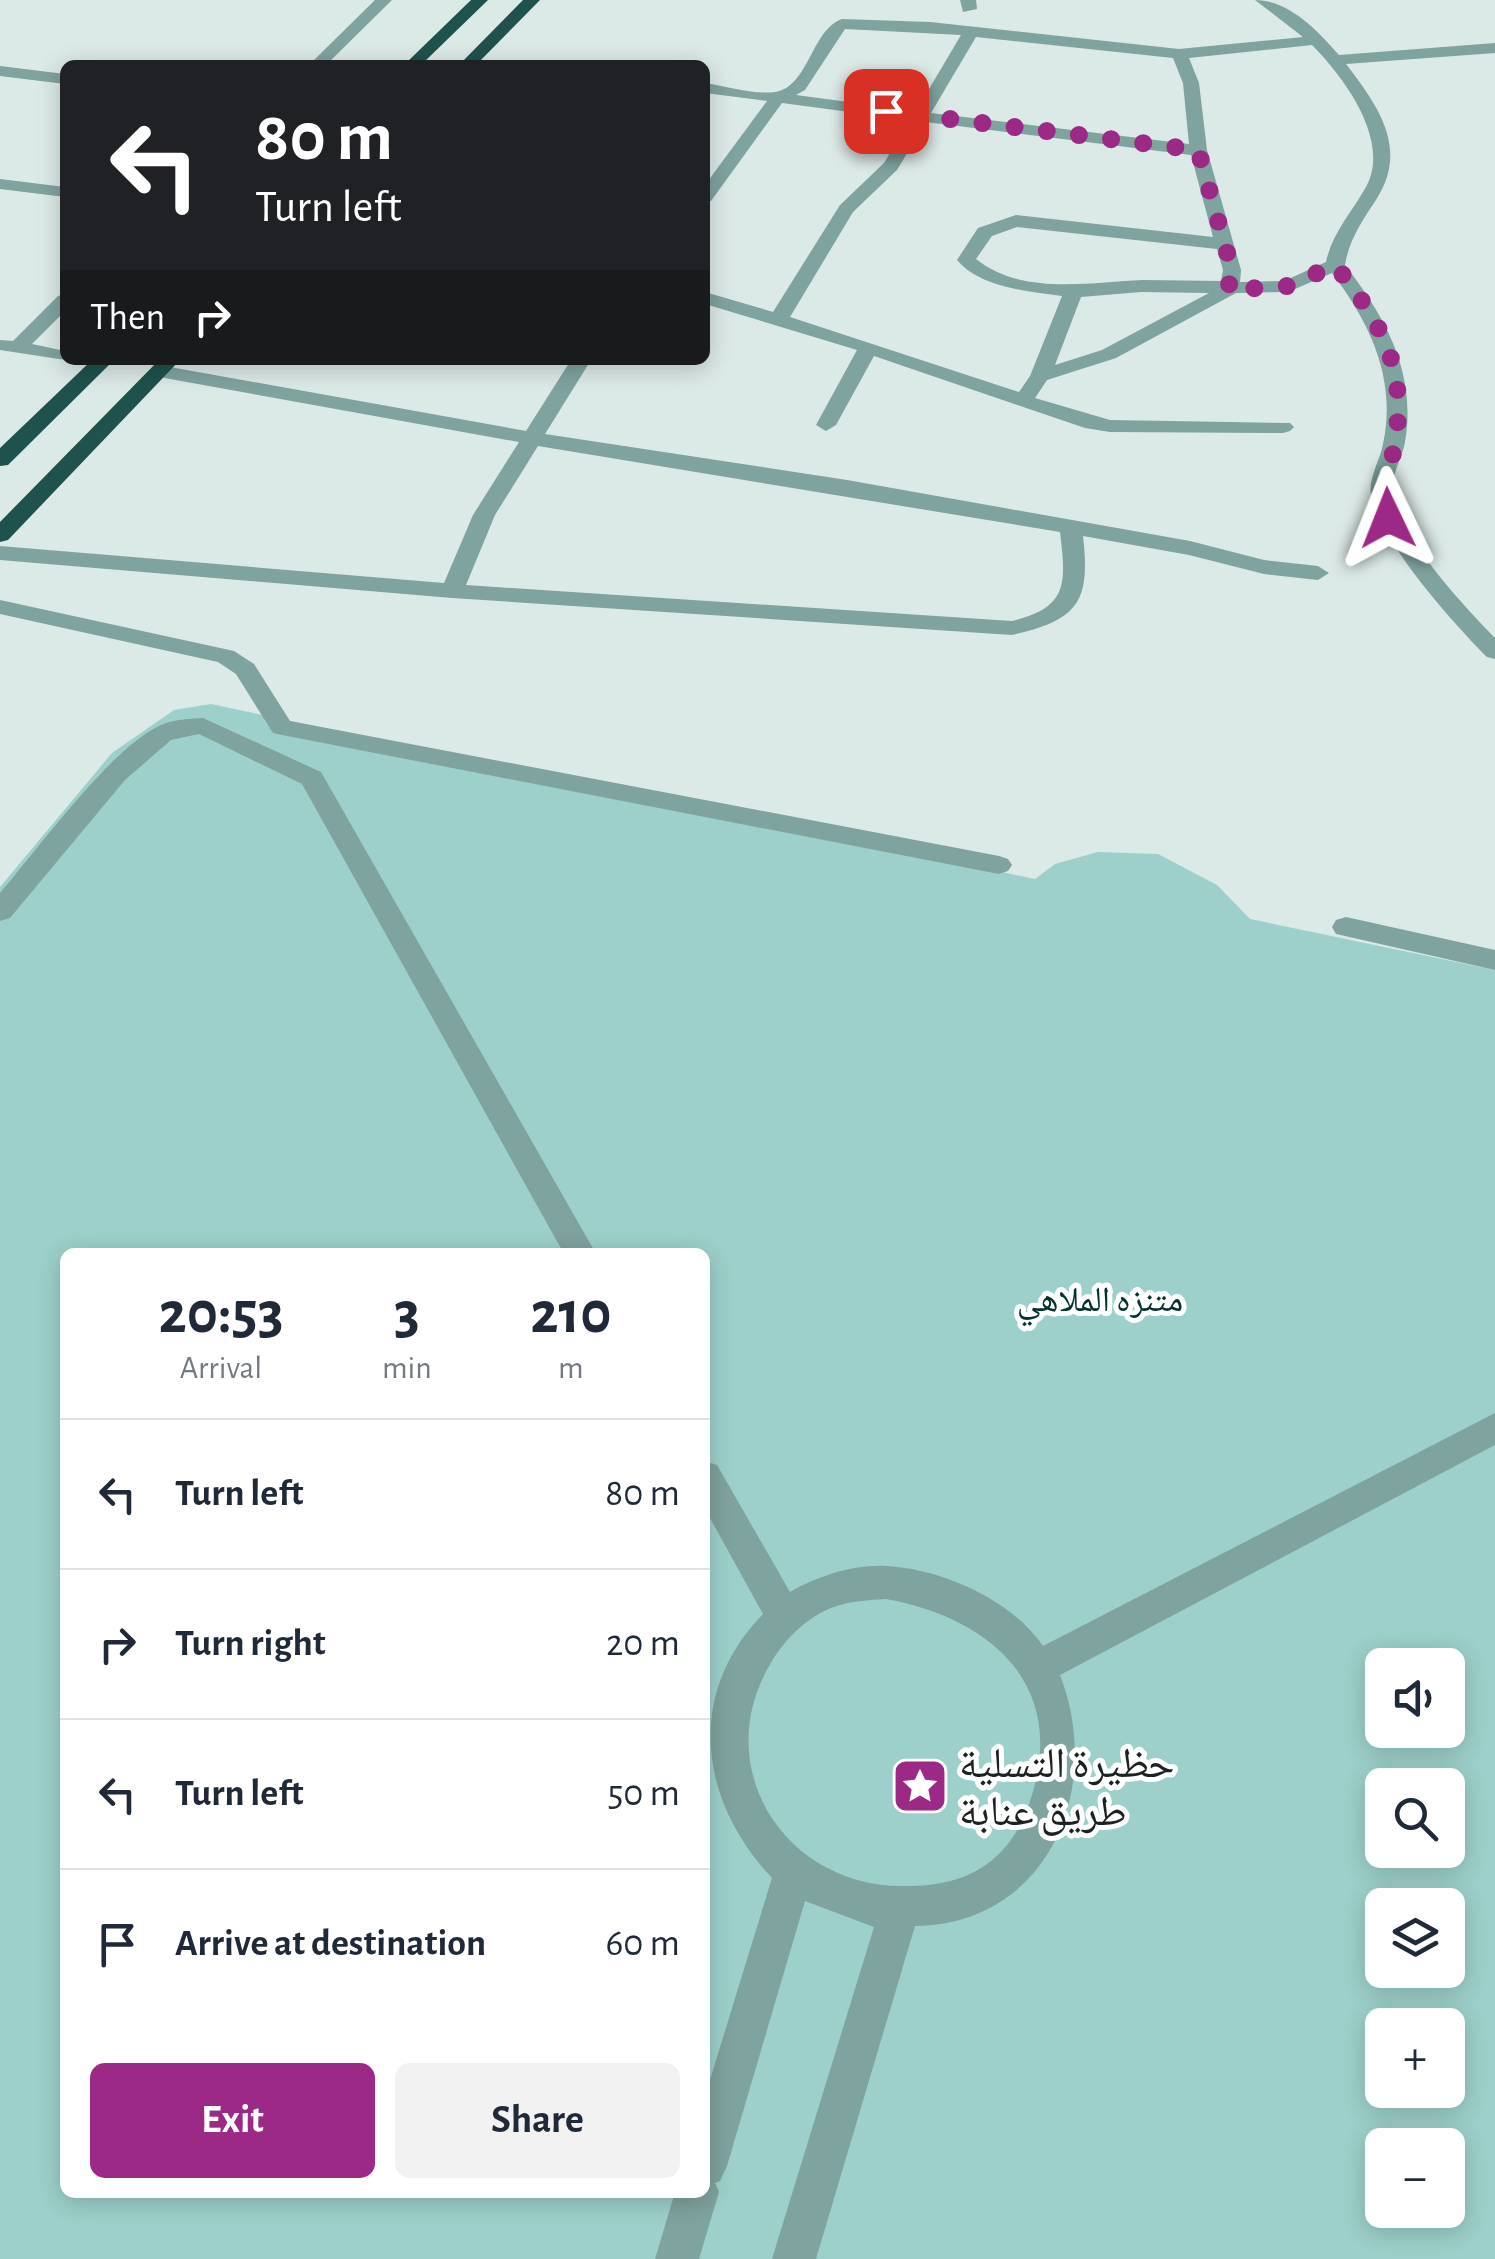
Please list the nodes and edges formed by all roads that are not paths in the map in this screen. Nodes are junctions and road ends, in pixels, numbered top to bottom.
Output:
1 (384, 0) edge
2 (480, 0) edge
3 (532, 0) edge
4 (1263, 0) edge
5 (972, 32) junction
6 (1318, 40) junction
7 (1495, 48) edge
8 (1468, 49) junction
9 (1179, 54) junction
10 (322, 60) edge
11 (417, 60) edge
12 (472, 60) edge
13 (1331, 60) junction
14 (1495, 72) edge
15 (3, 74) edge
16 (60, 79) edge
17 (710, 89) edge
18 (778, 99) junction
19 (922, 115) junction
20 (1198, 150) junction
21 (0, 184) edge
22 (710, 190) edge
23 (60, 191) edge
24 (1222, 244) junction
25 (1335, 265) junction
26 (1228, 290) junction
27 (1073, 292) junction
28 (710, 299) edge
29 (60, 304) edge
30 (779, 319) junction
31 (8, 346) edge
32 (869, 347) junction
33 (60, 356) edge
34 (90, 365) edge
35 (577, 365) edge
36 (164, 366) edge
37 (1040, 376) junction
38 (1024, 398) junction
39 (826, 426) dead end
40 (1283, 427) dead end
41 (530, 438) junction
42 (0, 460) edge
43 (1071, 528) junction
44 (0, 535) edge
45 (0, 552) edge
46 (1318, 573) dead end
47 (452, 591) junction
48 (0, 608) edge
49 (1495, 652) edge
50 (999, 865) dead end
51 (0, 911) edge
52 (1346, 928) dead end
53 (1495, 960) edge
54 (577, 1248) edge
55 (1495, 1428) edge
56 (710, 1485) edge
57 (784, 1616) junction
58 (1037, 1668) junction
59 (793, 1874) junction
60 (900, 1911) junction
61 (710, 2149) edge
62 (695, 2198) edge
63 (677, 2259) edge
64 (794, 2259) edge

1 - 10 street
2 - 11 highway
3 - 12 highway
4 - 6 street
5 - 9 street
5 - 18 street
5 - 19 street
6 - 9 street
6 - 13 street
7 - 8 street
8 - 13 street
8 - 14 street
9 - 20 street
13 - 25 street
15 - 16 street
17 - 18 street
18 - 19 street
18 - 22 street
19 - 20 street
19 - 30 street
20 - 24 street
21 - 23 street
24 - 26 street
24 - 27 street
25 - 26 street
25 - 49 street
26 - 27 street
26 - 37 street
27 - 37 street
28 - 30 street
29 - 31 street
30 - 32 street
31 - 33 street
32 - 38 street
32 - 39 street
34 - 42 highway
35 - 41 street
36 - 41 street
36 - 44 highway
37 - 38 street
38 - 40 street
41 - 43 street
41 - 47 street
43 - 46 street
43 - 47 street
45 - 47 street
48 - 50 street
51 - 54 street
52 - 53 street
55 - 58 street
56 - 57 street
57 - 58 street
57 - 59 street
58 - 60 street
59 - 60 street
59 - 61 street
60 - 64 street
62 - 63 street

